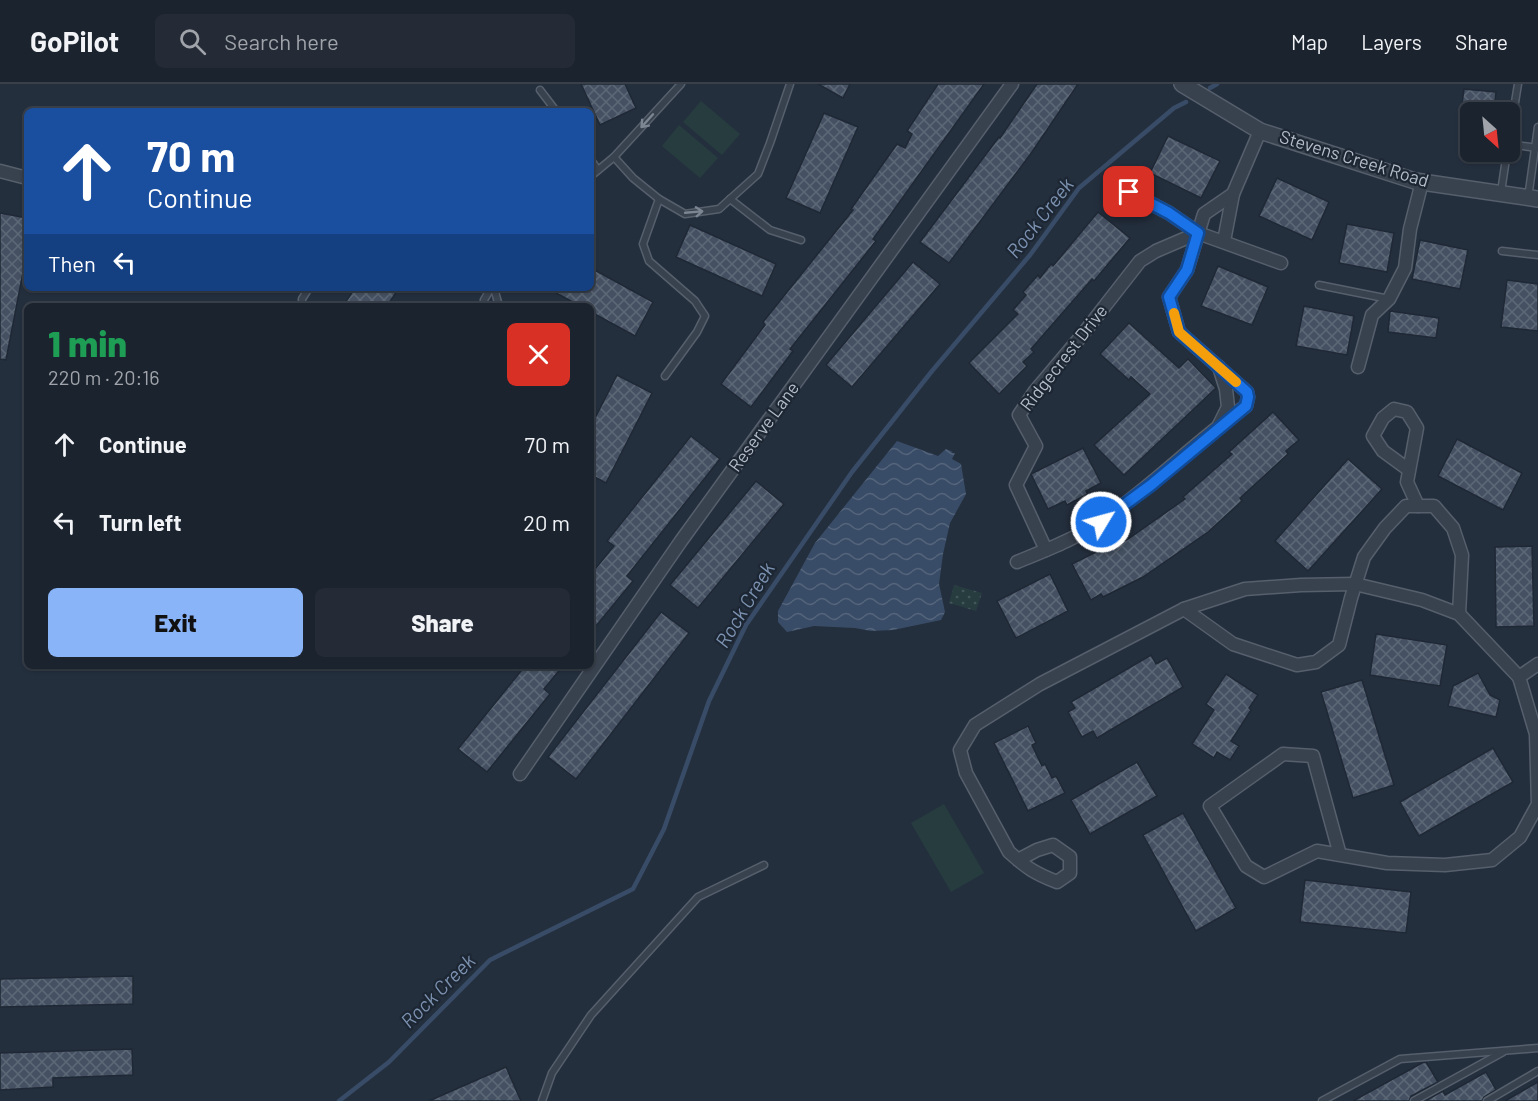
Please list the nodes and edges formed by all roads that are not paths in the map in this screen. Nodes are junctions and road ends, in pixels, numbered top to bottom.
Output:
1 (681, 84) edge
2 (790, 84) edge
3 (1012, 84) edge
4 (1182, 84) edge
5 (1518, 84) edge
6 (540, 90) dead end
7 (1515, 102) edge
8 (554, 108) edge
9 (1538, 127) edge
10 (1260, 131) junction
11 (1520, 146) edge
12 (1537, 148) edge
13 (614, 157) junction
14 (1505, 162) edge
15 (594, 164) edge
16 (598, 170) junction
17 (0, 171) edge
18 (594, 173) edge
19 (24, 177) edge
20 (1422, 182) junction
21 (1129, 192) dead end
22 (1233, 194) junction
23 (1500, 194) junction
24 (659, 199) junction
25 (730, 199) junction
26 (1533, 199) edge
27 (1198, 233) junction
28 (801, 240) dead end
29 (1224, 241) junction
30 (1502, 251) dead end
31 (1538, 255) edge
32 (1281, 263) dead end
33 (1319, 285) dead end
34 (1389, 299) junction
35 (1219, 365) junction
36 (1358, 367) dead end
37 (665, 376) dead end
38 (1217, 428) junction
39 (1409, 470) junction
40 (1418, 506) junction
41 (1046, 550) junction
42 (1017, 562) dead end
43 (1355, 584) junction
44 (1184, 609) junction
45 (1459, 614) junction
46 (1538, 664) edge
47 (594, 667) edge
48 (593, 669) edge
49 (1519, 677) junction
50 (1538, 770) edge
51 (520, 774) dead end
52 (1340, 855) junction
53 (1018, 860) dead end
54 (764, 865) dead end
55 (1538, 1048) edge
56 (1506, 1051) junction
57 (1538, 1071) edge
58 (542, 1101) edge
59 (1322, 1101) edge
60 (1414, 1101) edge
61 (1486, 1101) edge

1 -> 13 lane
2 - 25 lane
3 - 47 street, Reserve Lane
4 - 10 street, Stevens Creek Road
5 - 7 lane
6 - 8 lane
9 - 12 lane
10 - 20 street, Stevens Creek Road
10 - 22 street
11 - 12 lane
12 - 26 lane
13 - 16 lane
13 - 24 lane
14 - 23 lane
15 - 16 lane
16 - 18 lane
17 - 19 street
20 - 23 street, Stevens Creek Road
20 - 34 street
21 - 27 street
22 - 27 street
22 - 29 street
23 - 26 street, Stevens Creek Road
24 -> 25 lane
24 - 37 lane
25 - 28 lane
27 - 29 street
27 - 35 street
27 - 41 street, Ridgecrest Drive
29 - 32 street
30 - 31 lane
33 - 34 lane
34 - 36 street
35 - 38 street
35 - 38 street
38 - 41 street
39 - 39 street
39 - 40 street
40 - 43 street
40 - 45 street
41 - 42 street
43 - 44 street
43 - 44 street
43 - 45 street
44 - 53 street
45 - 49 street
46 - 49 street
48 - 51 street, Reserve Lane
49 - 50 street
50 - 52 street
52 - 52 street
54 - 58 lane
55 - 56 lane
56 - 59 lane
56 - 60 lane
57 - 61 lane

